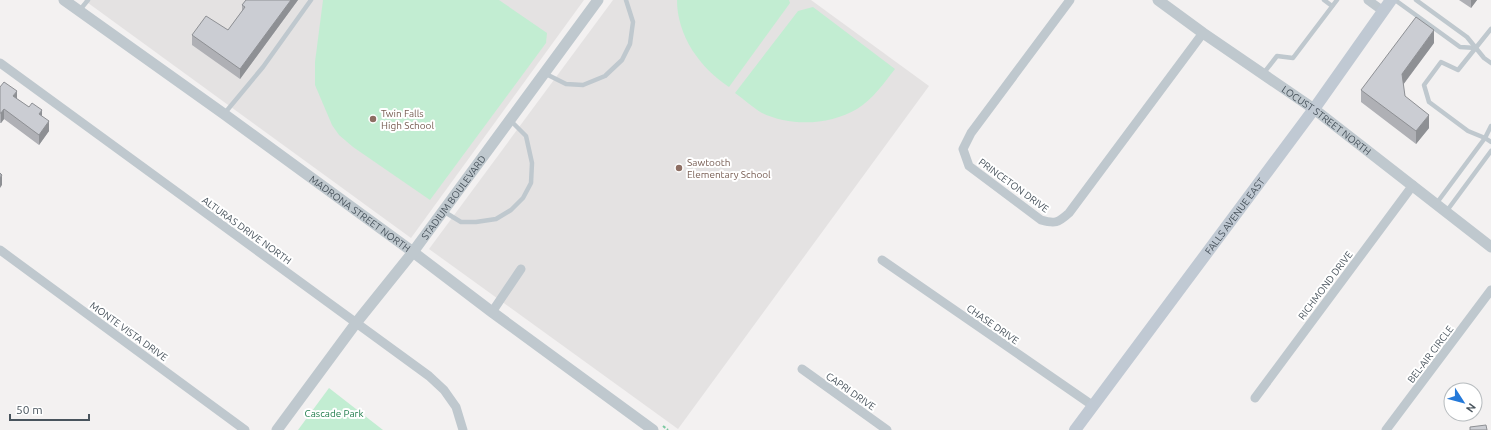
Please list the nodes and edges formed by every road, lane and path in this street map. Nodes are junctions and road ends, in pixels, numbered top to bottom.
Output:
1 (64, 0) edge
2 (88, 0) edge
3 (311, 0) edge
4 (598, 0) edge
5 (626, 0) edge
6 (1070, 0) edge
7 (1158, 0) edge
8 (1324, 0) edge
9 (1337, 0) edge
10 (1368, 0) edge
11 (1391, 0) edge
12 (1394, 0) edge
13 (1416, 0) edge
14 (1332, 6) junction
15 (79, 11) junction
16 (1383, 11) junction
17 (1491, 29) edge
18 (1203, 33) junction
19 (1476, 48) junction
20 (0, 63) edge
21 (1491, 63) edge
22 (544, 73) junction
23 (1263, 74) junction
24 (1314, 109) junction
25 (224, 114) junction
26 (510, 120) junction
27 (1491, 126) edge
28 (1485, 138) junction
29 (1491, 142) edge
30 (1491, 151) edge
31 (1413, 185) junction
32 (1436, 204) junction
33 (443, 211) junction
34 (1446, 212) junction
35 (1491, 246) edge
36 (0, 250) edge
37 (413, 252) junction
38 (882, 260) dead end
39 (522, 269) dead end
40 (1491, 290) edge
41 (492, 312) junction
42 (356, 323) junction
43 (802, 369) dead end
44 (1255, 398) dead end
45 (1092, 405) junction
46 (245, 430) edge
47 (277, 430) edge
48 (463, 430) edge
49 (653, 430) edge
50 (888, 430) edge
51 (1074, 430) edge
52 (1386, 430) edge

1 - 15 street, MADRONA STREET NORTH
2 - 15 lane
3 - 25 lane
4 - 22 street, STADIUM BOULEVARD
5 - 22 lane
6 - 18 street, PRINCETON DRIVE
7 - 18 street, LOCUST STREET NORTH
8 - 14 lane
9 - 14 lane
10 - 16 street
11 - 16 main road, FALLS AVENUE EAST
12 - 19 lane
13 - 19 lane
14 - 23 lane
15 - 25 street, MADRONA STREET NORTH
16 - 24 main road, FALLS AVENUE EAST
17 - 19 lane
18 - 23 street, LOCUST STREET NORTH
19 - 21 lane
19 - 28 lane
20 - 42 street, ALTURAS DRIVE NORTH
22 - 26 street, STADIUM BOULEVARD
23 - 24 street, LOCUST STREET NORTH
24 - 31 street, LOCUST STREET NORTH
24 - 45 main road, FALLS AVENUE EAST
25 - 37 street, MADRONA STREET NORTH
26 - 33 street, STADIUM BOULEVARD
26 - 33 lane
27 - 28 lane
28 - 29 lane
28 - 32 lane
30 - 34 lane
31 - 32 street, LOCUST STREET NORTH
31 - 44 street, RICHMOND DRIVE
32 - 34 street, LOCUST STREET NORTH
33 - 37 street, STADIUM BOULEVARD
34 - 35 street, LOCUST STREET NORTH
36 - 46 street, MONTE VISTA DRIVE
37 - 41 street, MADRONA STREET NORTH
37 - 42 street, STADIUM BOULEVARD
38 - 45 street, CHASE DRIVE
39 - 41 street
40 - 52 street, BEL-AIR CIRCLE
41 - 49 street, MADRONA STREET NORTH
42 - 47 street, STADIUM BOULEVARD
42 - 48 street, ALTURAS DRIVE NORTH
43 - 50 street, CAPRI DRIVE
45 - 51 main road, FALLS AVENUE EAST

